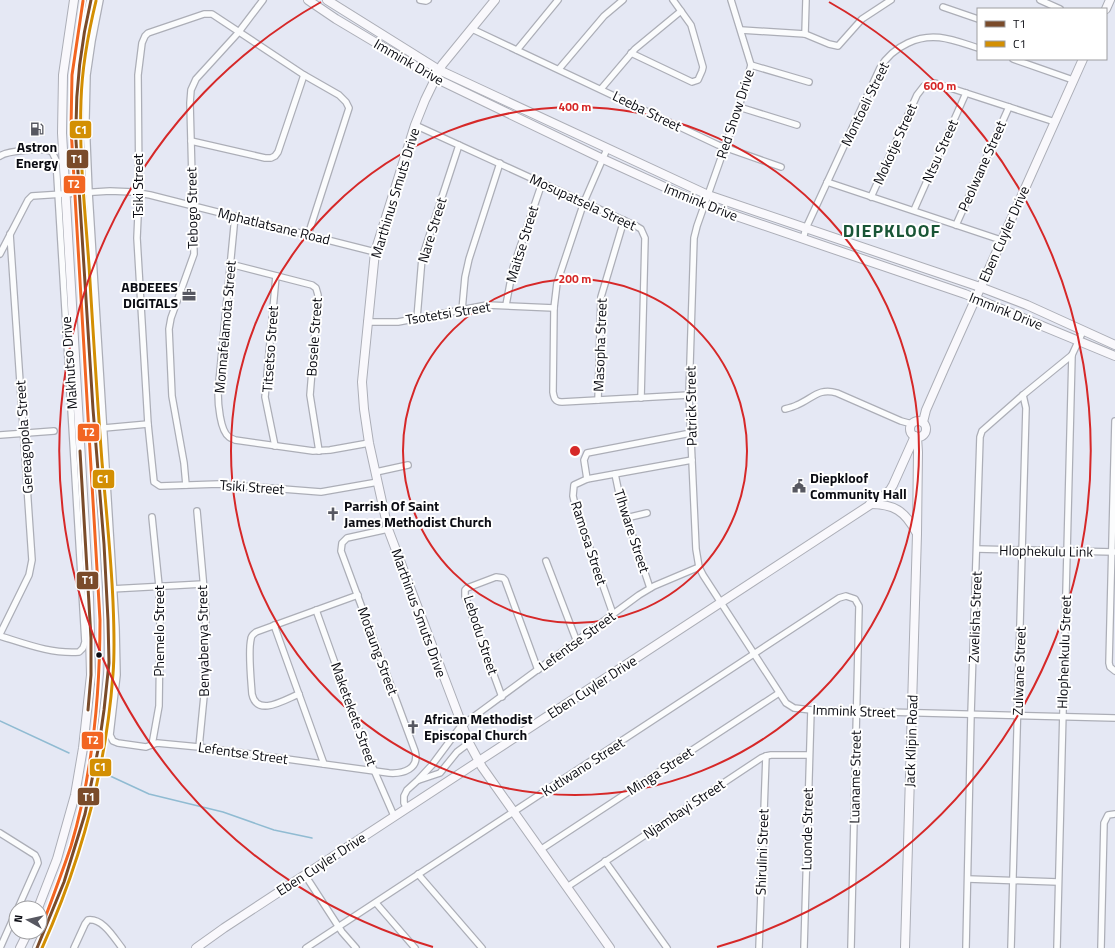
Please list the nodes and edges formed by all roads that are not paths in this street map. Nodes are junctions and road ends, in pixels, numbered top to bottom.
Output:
1 (74, 0) edge
2 (91, 0) edge
3 (100, 0) edge
4 (263, 0) edge
5 (308, 0) edge
6 (327, 0) edge
7 (420, 0) edge
8 (428, 0) edge
9 (496, 0) edge
10 (558, 0) edge
11 (623, 0) edge
12 (673, 0) edge
13 (731, 0) edge
14 (806, 0) edge
15 (891, 0) edge
16 (1040, 0) edge
17 (319, 3) edge
18 (943, 7) dead end
19 (1058, 8) edge
20 (681, 11) junction
21 (977, 19) edge
22 (472, 29) junction
23 (741, 30) junction
24 (238, 33) junction
25 (805, 34) junction
26 (977, 48) edge
27 (517, 50) junction
28 (631, 54) junction
29 (1016, 60) edge
30 (1083, 60) edge
31 (752, 65) junction
32 (559, 69) junction
33 (439, 70) junction
34 (304, 75) junction
35 (435, 78) junction
36 (1073, 80) junction
37 (809, 82) dead end
38 (601, 89) junction
39 (966, 93) junction
40 (739, 107) junction
41 (1009, 107) junction
42 (1055, 122) junction
43 (415, 125) junction
44 (797, 125) dead end
45 (191, 141) junction
46 (459, 145) junction
47 (725, 148) junction
48 (607, 149) junction
49 (0, 156) edge
50 (603, 159) junction
51 (500, 164) junction
52 (781, 167) dead end
53 (542, 182) junction
54 (828, 182) junction
55 (79, 192) junction
56 (89, 192) junction
57 (139, 192) junction
58 (62, 194) junction
59 (708, 195) junction
60 (871, 197) junction
61 (584, 202) junction
62 (704, 205) junction
63 (193, 206) junction
64 (914, 210) junction
65 (235, 216) junction
66 (624, 220) junction
67 (956, 225) junction
68 (806, 228) junction
69 (10, 233) junction
70 (308, 235) junction
71 (802, 239) junction
72 (1001, 240) junction
73 (375, 252) junction
74 (0, 254) edge
75 (230, 264) junction
76 (276, 276) junction
77 (980, 287) junction
78 (975, 298) junction
79 (506, 305) junction
80 (554, 308) junction
81 (462, 310) junction
82 (417, 318) junction
83 (367, 322) junction
84 (1083, 331) junction
85 (1079, 341) junction
86 (1115, 345) edge
87 (1072, 356) junction
88 (1115, 356) edge
89 (689, 395) junction
90 (1023, 395) junction
91 (641, 398) junction
92 (598, 400) junction
93 (785, 408) dead end
94 (1115, 421) edge
95 (148, 424) junction
96 (104, 428) junction
97 (916, 430) junction
98 (54, 431) dead end
99 (24, 433) junction
100 (691, 433) junction
101 (0, 434) edge
102 (369, 443) junction
103 (275, 446) junction
104 (319, 451) junction
105 (692, 460) junction
106 (408, 465) dead end
107 (376, 472) junction
108 (615, 474) junction
109 (587, 479) junction
110 (378, 482) junction
111 (186, 485) junction
112 (869, 504) junction
113 (197, 511) dead end
114 (647, 513) dead end
115 (152, 517) dead end
116 (626, 518) junction
117 (388, 529) junction
118 (917, 534) junction
119 (977, 549) junction
120 (1022, 550) junction
121 (1067, 551) junction
122 (1113, 552) edge
123 (546, 561) dead end
124 (699, 567) junction
125 (203, 584) junction
126 (159, 586) junction
127 (650, 588) junction
128 (110, 589) junction
129 (358, 595) junction
130 (720, 603) junction
131 (859, 606) joint
132 (316, 610) junction
133 (613, 614) junction
134 (274, 625) junction
135 (0, 635) edge
136 (577, 642) junction
137 (755, 654) junction
138 (538, 670) junction
139 (1115, 671) edge
140 (779, 693) junction
141 (299, 694) junction
142 (502, 697) junction
143 (811, 710) junction
144 (857, 710) junction
145 (912, 713) junction
146 (971, 714) junction
147 (1018, 716) junction
148 (1063, 717) junction
149 (1115, 718) edge
150 (461, 726) junction
151 (469, 743) junction
152 (152, 745) junction
153 (199, 747) junction
154 (809, 755) junction
155 (766, 756) junction
156 (479, 761) junction
157 (324, 764) junction
158 (374, 771) junction
159 (418, 780) junction
160 (407, 808) junction
161 (514, 812) junction
162 (1115, 814) edge
163 (394, 816) junction
164 (0, 833) edge
165 (540, 850) junction
166 (605, 862) junction
167 (418, 874) junction
168 (305, 875) junction
169 (968, 879) junction
170 (1013, 881) junction
171 (1058, 882) junction
172 (567, 887) junction
173 (22, 900) edge
174 (41, 900) edge
175 (376, 903) junction
176 (338, 926) junction
177 (8, 930) edge
178 (0, 948) edge
179 (37, 948) edge
180 (74, 948) edge
181 (122, 948) edge
182 (196, 948) edge
183 (306, 948) edge
184 (356, 948) edge
185 (415, 948) edge
186 (482, 948) edge
187 (610, 948) edge
188 (667, 948) edge
189 (759, 948) edge
190 (804, 948) edge
191 (851, 948) edge
192 (905, 948) edge
193 (966, 948) edge
194 (1011, 948) edge
195 (1057, 948) edge
196 (1101, 948) edge

1 - 58 main road
2 - 55 main road
3 - 56 street
4 - 24 street, Tebogo Street
5 - 17 main road, Immink Drive
6 - 33 main road, Immink Drive
7 - 8 street
9 - 22 main road, Marthinus Smuts Drive
10 - 27 street
11 - 32 street
12 - 20 street
13 - 23 street, Red Show Drive
14 - 25 street
15 - 25 street
16 - 19 street
17 - 35 main road, Immink Drive
18 - 21 street
20 - 28 street
20 - 28 street
22 - 27 street, Leeba Street
22 - 33 main road, Marthinus Smuts Drive
23 - 25 street
23 - 31 street, Red Show Drive
24 - 34 street, Tsiki Street
24 - 45 street, Tebogo Street
24 - 57 street, Tsiki Street
26 - 54 street, Montoeli Street
27 - 32 street, Leeba Street
28 - 38 street
29 - 36 street
30 - 36 main road, Eben Cuyler Drive
31 - 37 street
31 - 40 street, Red Show Drive
32 - 38 street, Leeba Street
33 - 35 main road, Marthinus Smuts Drive
33 - 48 main road, Immink Drive
34 - 45 street
34 - 70 street, Tsiki Street
35 - 43 main road, Marthinus Smuts Drive
35 - 50 main road, Immink Drive
36 - 42 main road, Eben Cuyler Drive
38 - 47 street, Leeba Street
39 - 41 street, Mokotje Street
39 - 60 street, Mokotje Street
39 - 64 street, Ntsu Street
40 - 44 street
40 - 47 street, Red Show Drive
41 - 42 street, Mokotje Street
41 - 67 street, Peolwane Street
42 - 72 main road, Eben Cuyler Drive
43 - 46 street, Mosupatsela Street
43 - 73 main road, Marthinus Smuts Drive
45 - 63 street, Tebogo Street
46 - 51 street, Mosupatsela Street
46 - 82 street, Nare Street
47 - 52 street, Leeba Street
47 - 59 street, Red Show Drive
48 - 50 street
48 - 59 main road, Immink Drive
49 - 58 street, Makhutso Drive
50 - 61 street
50 - 62 main road, Immink Drive
51 - 53 street, Mosupatsela Street
51 - 81 street
53 - 61 street, Mosupatsela Street
53 - 79 street, Maitse Street
54 - 60 street
54 - 68 street, Montoeli Street
55 - 56 street, Mphatlatsane Road
55 - 58 street, Mphatlatsane Road
55 - 128 main road
56 - 57 street, Mphatlatsane Road
56 - 96 street
57 - 63 street, Mphatlatsane Road
57 - 95 street, Tsiki Street
58 - 69 street, Mphatlatsane Road
58 - 135 street, Makhutso Drive
58 - 174 main road
59 - 62 street, Red Show Drive
59 - 68 main road, Immink Drive
60 - 64 street
61 - 66 street, Mosupatsela Street
61 - 80 street
62 - 71 main road, Immink Drive
62 - 89 street, Patrick Street
63 - 65 street, Mphatlatsane Road
63 - 111 street, Tebogo Street
64 - 67 street
65 - 70 street, Mphatlatsane Road
65 - 75 street, Monnafelamota Street
66 - 91 street, Mosupatsela Street
66 - 92 street, Masopha Street
67 - 72 street
68 - 71 street, Montoeli Street
68 - 77 main road, Immink Drive
69 - 74 street
69 - 99 street, Gereagopola Street
70 - 73 street, Mphatlatsane Road
71 - 78 main road, Immink Drive
72 - 77 main road, Eben Cuyler Drive
73 - 83 main road, Marthinus Smuts Drive
75 - 76 street, Bosele Street
75 - 103 street, Monnafelamota Street
76 - 103 street, Titsetso Street
76 - 104 street, Bosele Street
77 - 78 main road, Eben Cuyler Drive
77 - 84 main road, Immink Drive
78 - 85 main road, Immink Drive
78 - 97 main road, Eben Cuyler Drive
79 - 80 street, Tsotetsi Street
79 - 81 street, Tsotetsi Street
80 - 92 street
81 - 82 street, Tsotetsi Street
82 - 83 street, Tsotetsi Street
83 - 102 main road, Marthinus Smuts Drive
84 - 85 street, Zwelisha Street
84 - 86 main road, Immink Drive
85 - 87 street, Zwelisha Street
85 - 88 main road, Immink Drive
87 - 90 street, Zwelisha Street
87 - 121 street, Hlophenkulu Street
89 - 91 street
89 - 100 street, Patrick Street
90 - 119 street, Zwelisha Street
90 - 120 street, Zulwane Street
91 - 92 street
93 - 97 street
94 - 122 street
95 - 96 street
95 - 111 street, Tsiki Street
96 - 128 street
97 - 112 main road, Eben Cuyler Drive
97 - 118 main road
98 - 99 street
99 - 101 street
99 - 135 street, Gereagopola Street
100 - 105 street, Patrick Street
100 - 109 street
102 - 104 street, Monnafelamota Street
102 - 107 main road, Marthinus Smuts Drive
103 - 104 street, Monnafelamota Street
105 - 108 street
105 - 124 street, Patrick Street
106 - 107 street
107 - 110 main road, Marthinus Smuts Drive
108 - 109 street
108 - 116 street, Tlhware Street
109 - 133 street, Ramosa Street
110 - 111 street, Tsiki Street
110 - 117 main road, Marthinus Smuts Drive
112 - 118 main road
112 - 130 main road, Eben Cuyler Drive
113 - 125 street, Benyabenya Street
114 - 116 street
115 - 126 street, Phemelo Street
116 - 127 street, Tlhware Street
117 - 129 street, Motaung Street
117 - 150 main road, Marthinus Smuts Drive
118 - 145 main road, Jack Klipin Road
119 - 120 street, Hlophekulu Link
119 - 146 street, Zwelisha Street
120 - 121 street, Hlophekulu Link
120 - 147 street, Zulwane Street
121 - 122 street, Hlophekulu Link
121 - 148 street, Hlophenkulu Street
122 - 139 street
123 - 136 street
124 - 127 street, Lefentse Street
124 - 130 street, Patrick Street
125 - 126 street
125 - 153 street, Benyabenya Street
126 - 128 street
126 - 152 street, Phemelo Street
127 - 133 street, Lefentse Street
128 - 152 street, Lefentse Street
128 - 179 main road
129 - 132 street
129 - 158 street, Motaung Street
130 - 137 street, Immink Street
130 - 156 main road, Eben Cuyler Drive
131 - 137 street, Kutlwano Street
131 - 144 street, Luaname Street
132 - 134 street
132 - 158 street, Maketekete Street
133 - 136 street, Lefentse Street
134 - 141 street
134 - 141 street
136 - 138 street, Lefentse Street
137 - 140 street, Immink Street
137 - 161 street, Kutlwano Street
138 - 142 street, Lefentse Street
138 - 142 street, Lebodu Street
140 - 143 street, Immink Street
140 - 165 street, Minga Street
141 - 157 street
142 - 150 street, Lefentse Street
143 - 144 street, Immink Street
143 - 154 street, Luonde Street
144 - 145 street, Immink Street
144 - 191 street, Luaname Street
145 - 146 street, Immink Street
145 - 192 main road, Jack Klipin Road
146 - 147 street, Immink Street
146 - 169 street, Zwelisha Street
147 - 148 street, Immink Street
147 - 170 street, Zulwane Street
148 - 149 street, Immink Street
148 - 171 street, Hlophenkulu Street
150 - 151 main road, Marthinus Smuts Drive
150 - 159 street, Lefentse Street
151 - 156 main road, Marthinus Smuts Drive
151 - 159 street
152 - 153 street, Lefentse Street
153 - 157 street, Lefentse Street
154 - 155 street
154 - 190 street, Luonde Street
155 - 166 street, Njambayi Street
155 - 189 street, Shirulini Street
156 - 160 main road, Eben Cuyler Drive
156 - 161 main road, Marthinus Smuts Drive
157 - 158 street, Lefentse Street
158 - 163 street, Maketekete Street
159 - 160 street, Lefentse Street
160 - 163 main road, Eben Cuyler Drive
161 - 165 main road, Marthinus Smuts Drive
161 - 167 street, Kutlwano Street
162 - 196 street
163 - 168 main road, Eben Cuyler Drive
164 - 173 street
165 - 172 main road, Marthinus Smuts Drive
166 - 172 street, Njambayi Street
166 - 188 street
167 - 175 street, Kutlwano Street
167 - 186 street
168 - 176 street
168 - 182 main road, Eben Cuyler Drive
169 - 170 street
169 - 193 street, Zwelisha Street
170 - 171 street
170 - 194 street, Zulwane Street
171 - 195 street, Hlophenkulu Street
172 - 187 main road, Marthinus Smuts Drive
175 - 176 street, Kutlwano Street
175 - 185 street
176 - 183 street, Kutlwano Street
176 - 184 street
177 - 178 street
180 - 181 street

